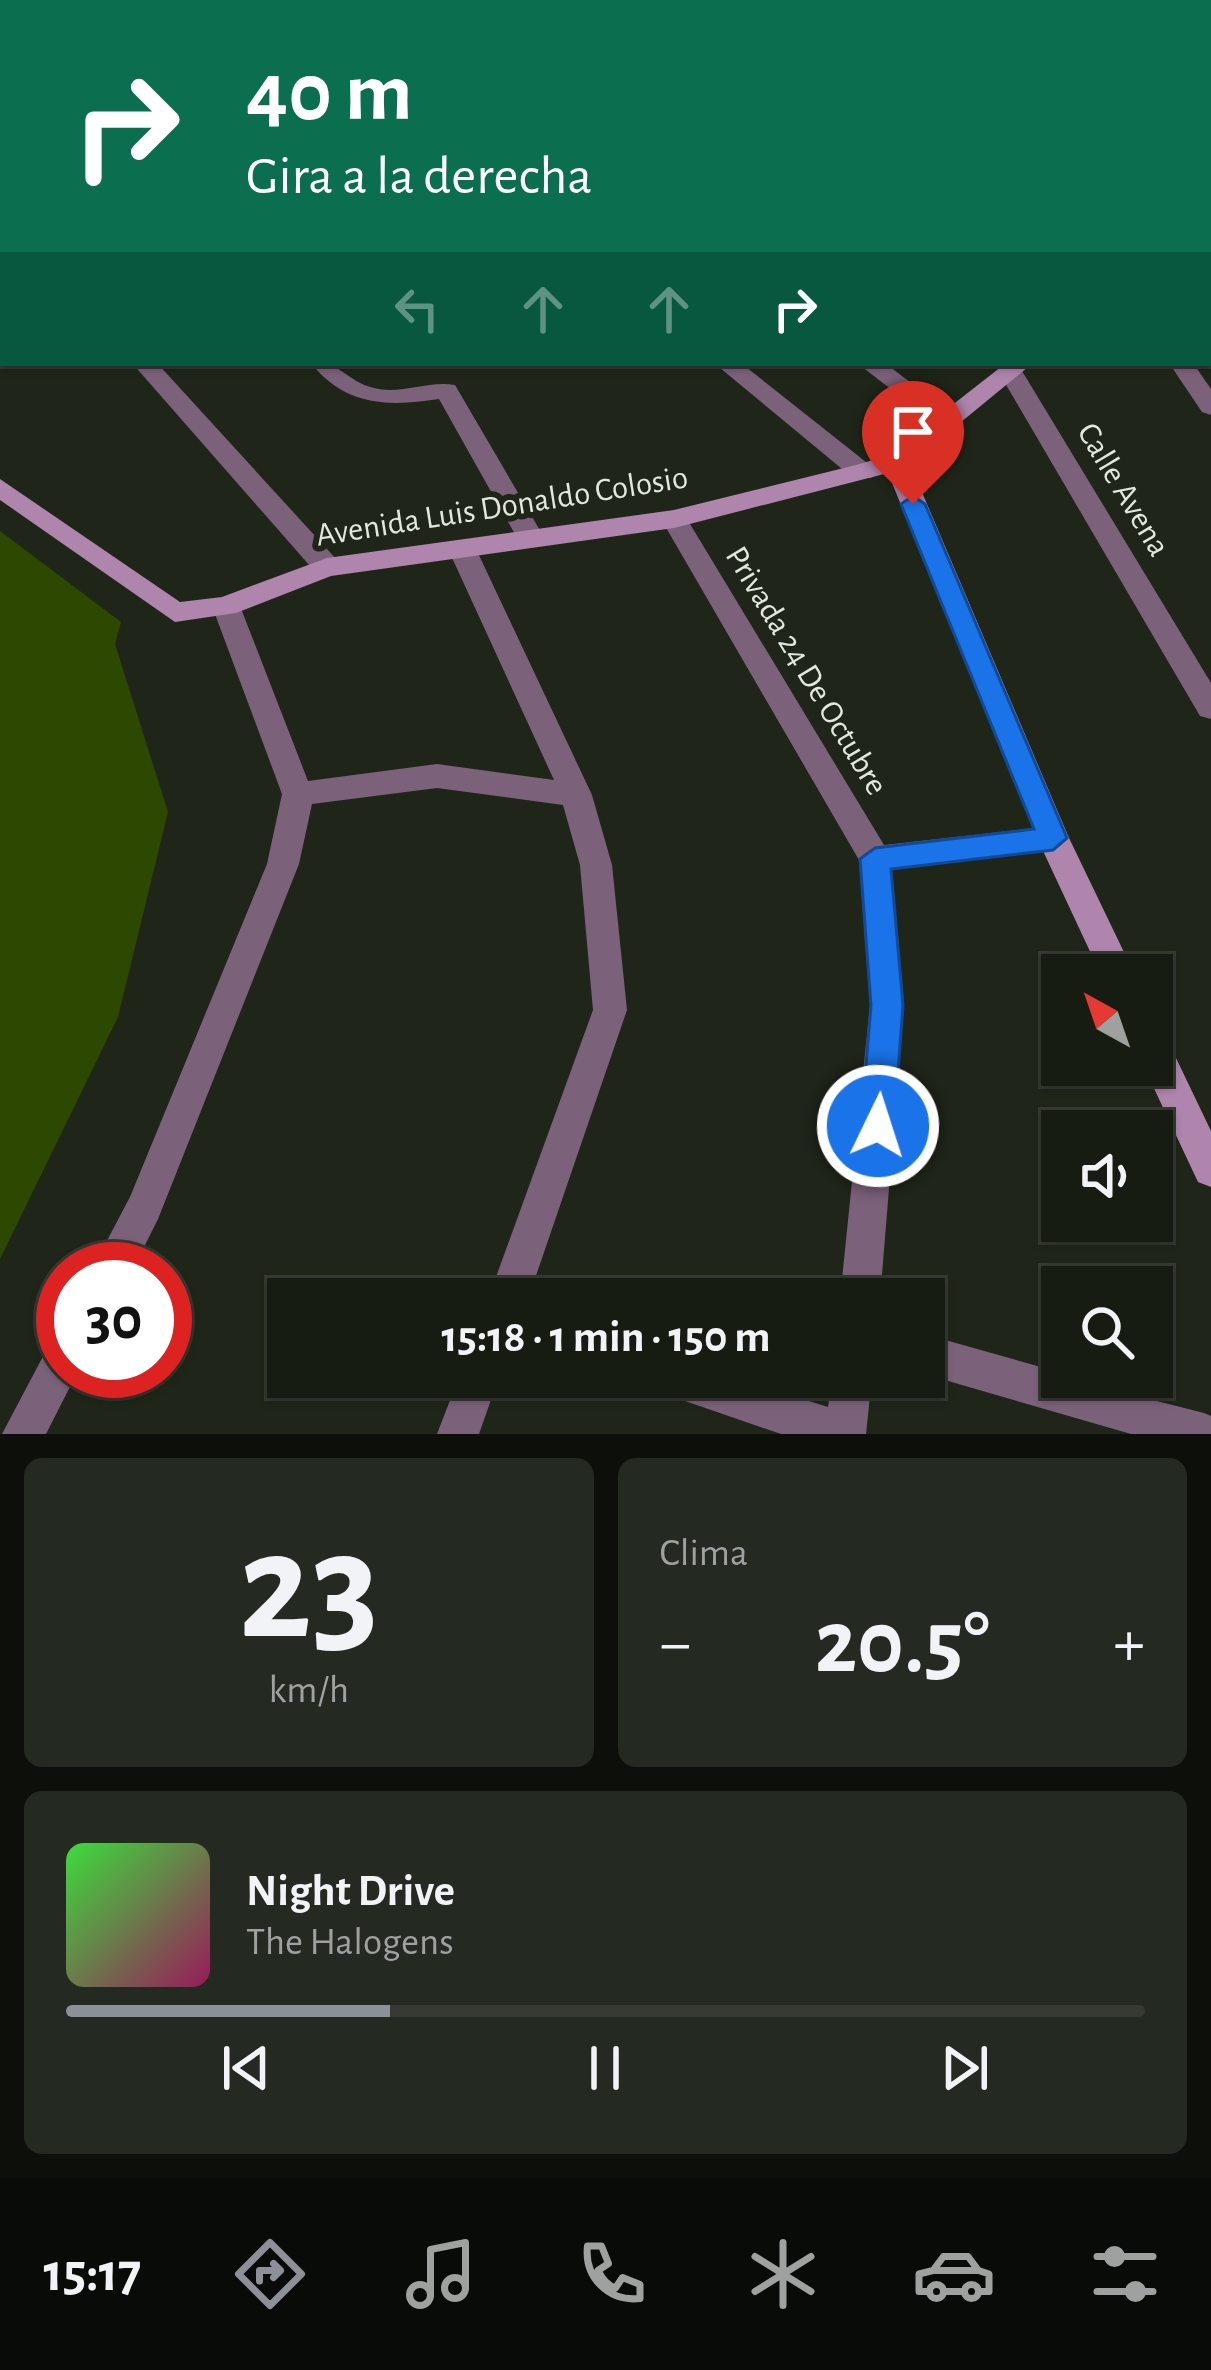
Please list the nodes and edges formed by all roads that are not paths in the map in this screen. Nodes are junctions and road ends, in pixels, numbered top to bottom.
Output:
1 (147, 366) edge
2 (326, 366) edge
3 (447, 366) edge
4 (730, 366) edge
5 (873, 366) edge
6 (1182, 366) edge
7 (1016, 367) edge
8 (446, 390) junction
9 (1211, 407) edge
10 (949, 422) junction
11 (896, 462) junction
12 (862, 472) junction
13 (0, 487) edge
14 (674, 519) junction
15 (531, 539) junction
16 (462, 549) junction
17 (327, 567) junction
18 (226, 605) junction
19 (1211, 708) edge
20 (298, 794) junction
21 (577, 795) junction
22 (1053, 838) junction
23 (875, 859) junction
24 (1108, 954) edge
25 (1171, 1086) edge
26 (1211, 1170) edge
27 (126, 1242) edge
28 (515, 1278) edge
29 (862, 1278) edge
30 (945, 1360) edge
31 (42, 1398) edge
32 (471, 1398) edge
33 (734, 1398) edge
34 (849, 1398) edge
35 (23, 1434) edge
36 (458, 1434) edge
37 (845, 1434) edge
38 (1204, 1434) edge

1 - 17 street
2 - 8 street
3 - 8 street
4 - 12 street
5 - 10 street
6 - 9 street
7 - 10 main road, Avenida Luis Donaldo Colosio
7 - 19 street, Calle Avena
8 - 15 street
10 - 11 main road, Avenida Luis Donaldo Colosio
11 - 12 main road, Avenida Luis Donaldo Colosio
11 - 22 main road
12 - 14 main road, Avenida Luis Donaldo Colosio
13 - 18 main road, Avenida Luis Donaldo Colosio
14 - 15 main road, Avenida Luis Donaldo Colosio
14 - 23 street, Privada 24 De Octubre
15 - 16 main road, Avenida Luis Donaldo Colosio
16 - 17 main road, Avenida Luis Donaldo Colosio
16 - 21 street
17 - 18 main road, Avenida Luis Donaldo Colosio
18 - 20 street
20 - 21 street
20 - 27 street
21 - 28 street
22 - 23 street
22 - 24 main road
23 - 29 street
25 - 26 main road
30 - 38 street
31 - 35 street
32 - 36 street
33 - 37 street
34 - 37 street

